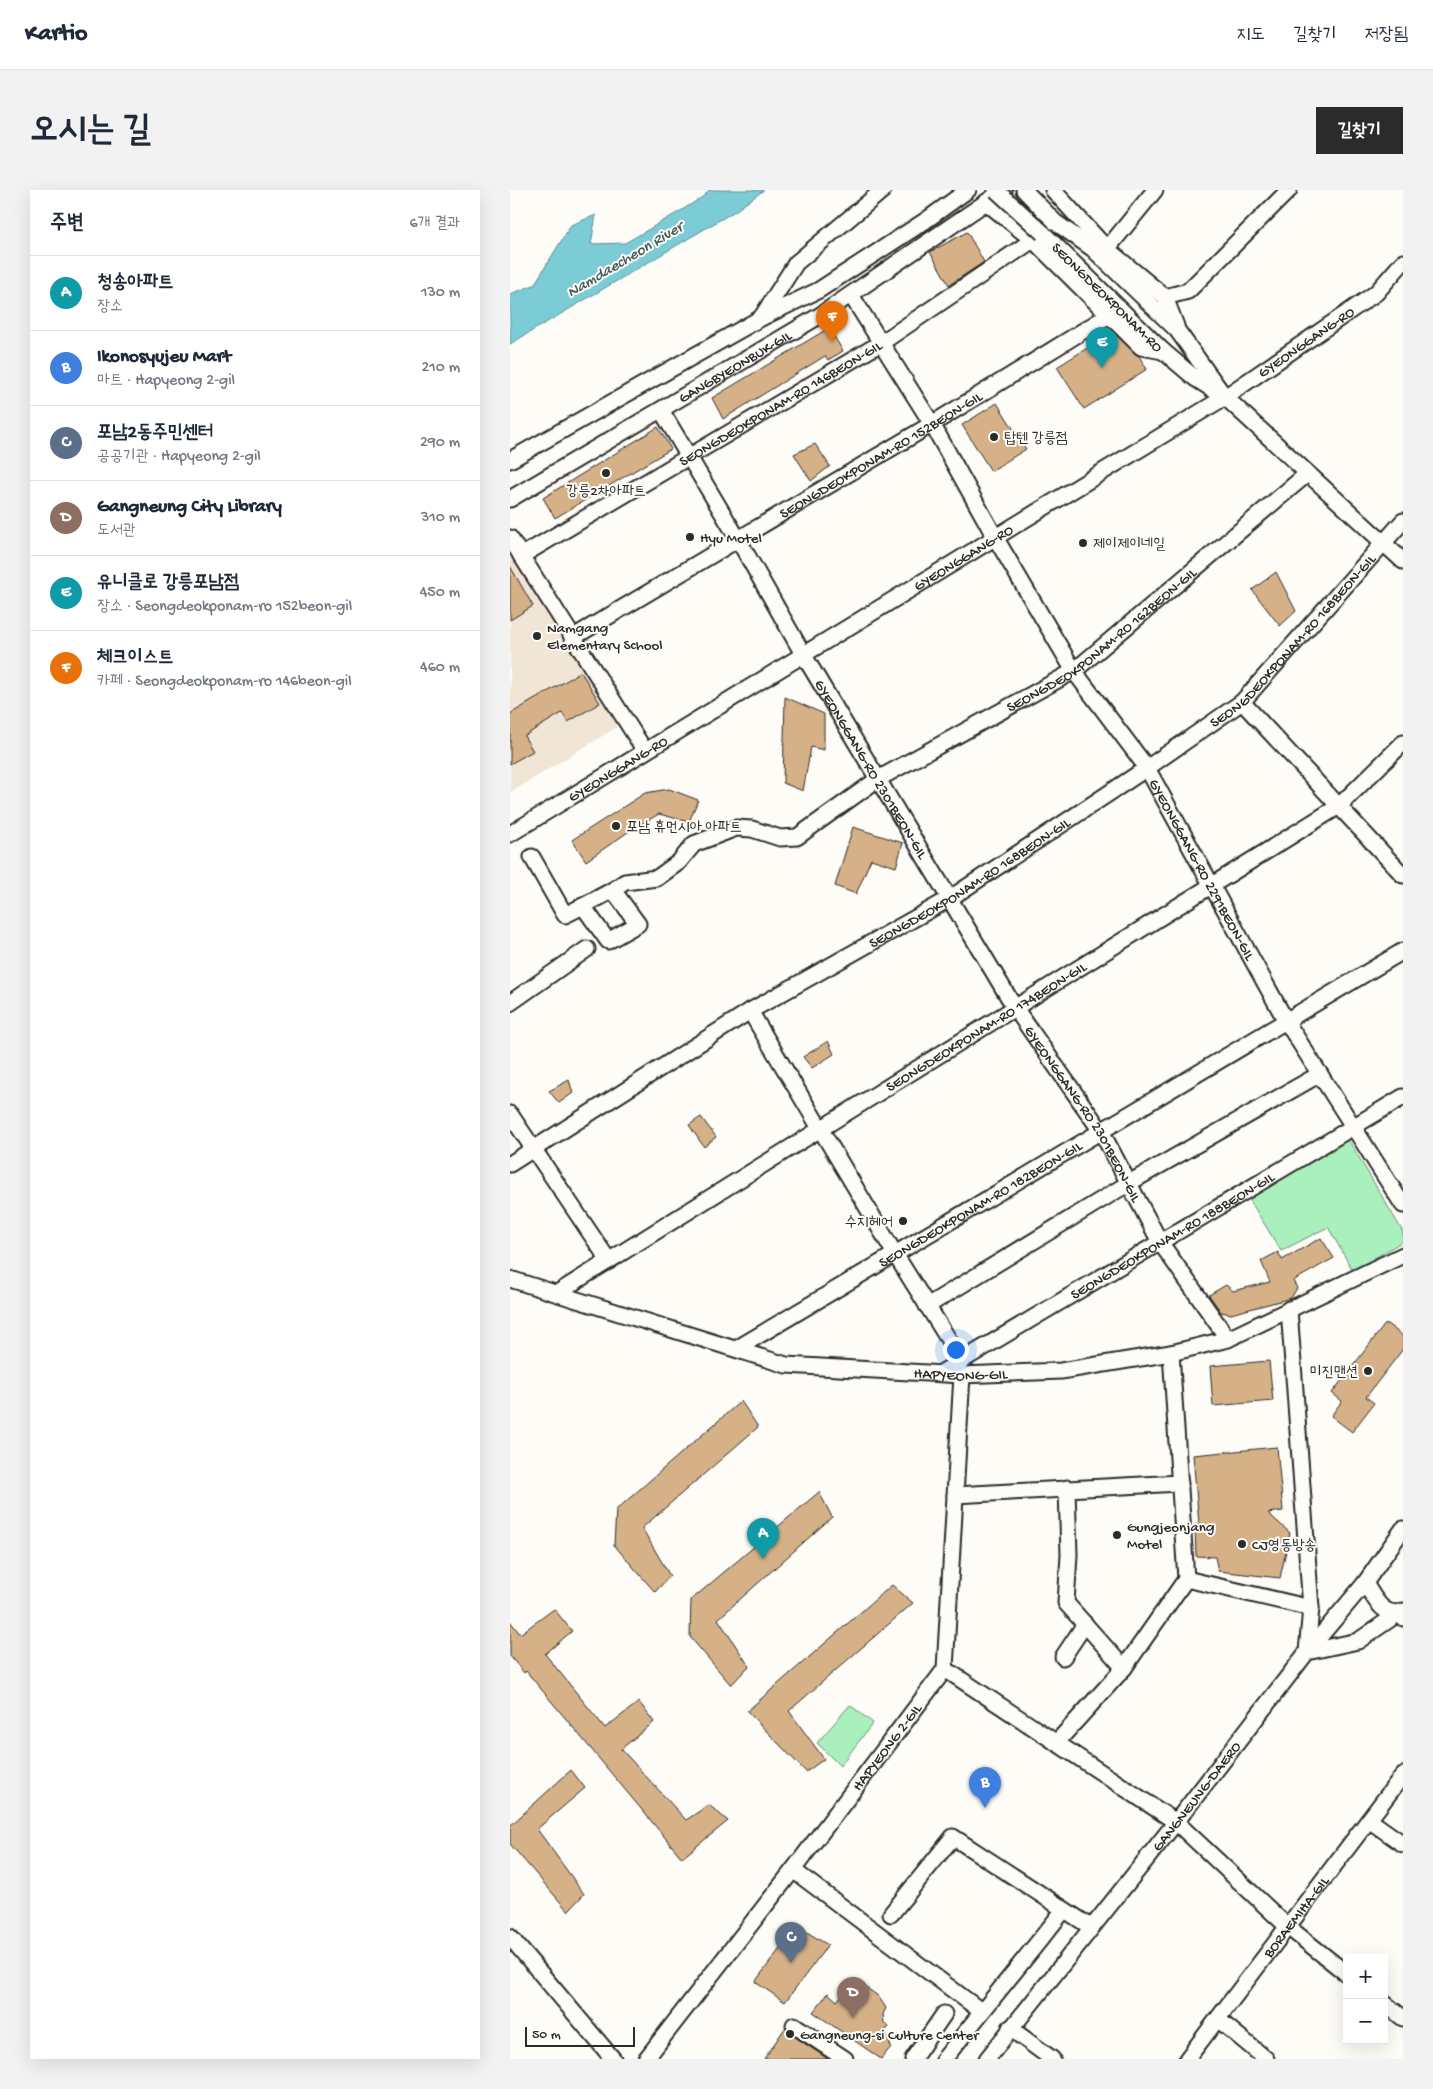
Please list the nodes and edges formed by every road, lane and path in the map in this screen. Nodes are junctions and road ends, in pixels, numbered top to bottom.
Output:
1 (883, 190) edge
2 (968, 190) edge
3 (996, 190) edge
4 (1004, 190) edge
5 (1024, 190) edge
6 (1053, 190) edge
7 (1155, 190) edge
8 (1289, 190) edge
9 (987, 203) junction
10 (1044, 231) junction
11 (1107, 249) junction
12 (1403, 262) edge
13 (851, 295) junction
14 (1165, 298) junction
15 (1109, 315) junction
16 (761, 318) junction
17 (1177, 330) junction
18 (881, 343) junction
19 (1163, 351) junction
20 (1225, 397) junction
21 (661, 410) junction
22 (932, 424) junction
23 (689, 458) junction
24 (510, 460) edge
25 (1307, 474) junction
26 (510, 499) edge
27 (1403, 521) edge
28 (995, 537) junction
29 (510, 538) edge
30 (738, 539) junction
31 (1383, 543) junction
32 (521, 556) junction
33 (1403, 561) edge
34 (572, 638) junction
35 (803, 654) junction
36 (1074, 671) junction
37 (1242, 702) junction
38 (1403, 743) edge
39 (645, 751) junction
40 (1147, 768) junction
41 (878, 779) junction
42 (1340, 806) junction
43 (510, 834) edge
44 (532, 857) dead end
45 (1403, 875) edge
46 (1212, 886) junction
47 (613, 890) junction
48 (949, 899) junction
49 (583, 906) junction
50 (586, 949) dead end
51 (1403, 951) edge
52 (510, 1003) edge
53 (1015, 1008) junction
54 (750, 1011) junction
55 (1286, 1021) junction
56 (1320, 1074) junction
57 (1403, 1097) edge
58 (510, 1114) edge
59 (1354, 1127) junction
60 (822, 1128) junction
61 (1101, 1131) junction
62 (533, 1150) junction
63 (510, 1164) edge
64 (1129, 1183) junction
65 (1403, 1205) edge
66 (1160, 1242) junction
67 (895, 1254) junction
68 (1403, 1255) edge
69 (609, 1261) junction
70 (510, 1279) edge
71 (556, 1293) junction
72 (927, 1306) junction
73 (1290, 1309) junction
74 (1228, 1339) junction
75 (736, 1349) junction
76 (1171, 1353) junction
77 (962, 1368) junction
78 (1180, 1483) junction
79 (1067, 1488) junction
80 (955, 1495) junction
81 (1403, 1529) edge
82 (1186, 1579) junction
83 (1365, 1583) junction
84 (938, 1586) dead end
85 (950, 1599) junction
86 (1311, 1608) junction
87 (1402, 1614) edge
88 (1085, 1624) junction
89 (1307, 1652) junction
90 (1063, 1657) dead end
91 (1124, 1668) junction
92 (946, 1669) junction
93 (1056, 1742) junction
94 (1403, 1775) edge
95 (1369, 1820) junction
96 (1176, 1822) junction
97 (1403, 1844) edge
98 (794, 1870) junction
99 (1064, 1910) junction
100 (891, 1914) dead end
101 (1288, 1927) junction
102 (1091, 1928) junction
103 (510, 1937) edge
104 (1343, 1971) edge
105 (1388, 2007) edge
106 (981, 2011) junction
107 (944, 2014) dead end
108 (1403, 2018) edge
109 (1218, 2020) junction
110 (794, 2025) dead end
111 (1010, 2028) junction
112 (613, 2059) edge
113 (646, 2059) edge
114 (845, 2059) edge
115 (912, 2059) edge
116 (944, 2059) edge
117 (987, 2059) edge
118 (1052, 2059) edge
119 (1187, 2059) edge
120 (1266, 2059) edge

1 - 16 street
2 - 16 street
3 - 10 street, SEONGDEOKPONAM-RO, bridge
4 - 9 street, GANGBYEONBUK-GIL
5 - 10 street, SEONGDEOKPONAM-RO
6 - 11 street
7 - 11 street
8 - 14 street
9 - 10 street
9 - 13 street, GANGBYEONBUK-GIL
10 - 15 street
10 - 17 street, SEONGDEOKPONAM-RO
10 - 18 street, SEONGDEOKPONAM-RO 146BEON-GIL
10 - 19 street, SEONGDEOKPONAM-RO
11 - 14 street
12 - 20 street, GYEONGGANG-RO
13 - 18 street, GYEONGGANG-RO 2291BEON-GIL
13 - 21 street, GANGBYEONBUK-GIL
14 - 17 street
15 - 19 street
15 - 22 street, SEONGDEOKPONAM-RO 152BEON-GIL
16 - 24 street
17 - 20 street, SEONGDEOKPONAM-RO
18 - 22 street, GYEONGGANG-RO 2291BEON-GIL
18 - 23 street, SEONGDEOKPONAM-RO 146BEON-GIL
19 - 20 street, SEONGDEOKPONAM-RO
20 - 25 street, SEONGDEOKPONAM-RO
20 - 28 street, GYEONGGANG-RO
21 - 23 street, GYEONGGANG-RO 2301BEON-GIL
21 - 26 street, GANGBYEONBUK-GIL
22 - 28 street, GYEONGGANG-RO 2291BEON-GIL
22 - 30 street, SEONGDEOKPONAM-RO 152BEON-GIL
23 - 30 street, GYEONGGANG-RO 2301BEON-GIL
23 - 32 street, SEONGDEOKPONAM-RO 146BEON-GIL
25 - 31 street, SEONGDEOKPONAM-RO
25 - 36 street, SEONGDEOKPONAM-RO 162BEON-GIL
27 - 31 street, SEONGDEOKPONAM-RO 168BEON-GIL
28 - 35 street, GYEONGGANG-RO
28 - 36 street, GYEONGGANG-RO 2291BEON-GIL
29 - 32 street
30 - 34 street, SEONGDEOKPONAM-RO 152BEON-GIL
30 - 35 street, GYEONGGANG-RO 2301BEON-GIL
31 - 33 street, SEONGDEOKPONAM-RO
31 - 37 street, SEONGDEOKPONAM-RO 168BEON-GIL
32 - 34 street
34 - 39 street
35 - 39 street, GYEONGGANG-RO
35 - 41 street, GYEONGGANG-RO 2301BEON-GIL
36 - 40 street, GYEONGGANG-RO 2291BEON-GIL
36 - 41 street, SEONGDEOKPONAM-RO 162BEON-GIL
37 - 40 street, SEONGDEOKPONAM-RO 168BEON-GIL
37 - 42 street
38 - 42 street, SEONGDEOKPONAM-RO 174BEON-GIL
39 - 43 street, GYEONGGANG-RO
40 - 46 street, GYEONGGANG-RO 2291BEON-GIL
40 - 48 street, SEONGDEOKPONAM-RO 168BEON-GIL
41 - 47 street, SEONGDEOKPONAM-RO 162BEON-GIL
41 - 48 street, GYEONGGANG-RO 2301BEON-GIL
42 - 45 street
42 - 46 street, SEONGDEOKPONAM-RO 174BEON-GIL
44 - 49 street, SEONGDEOKPONAM-RO 162BEON-GIL
46 - 53 street, SEONGDEOKPONAM-RO 174BEON-GIL
46 - 55 street, GYEONGGANG-RO 2291BEON-GIL
47 - 49 street, SEONGDEOKPONAM-RO 162BEON-GIL
47 - 49 street
48 - 53 street, GYEONGGANG-RO 2301BEON-GIL
48 - 54 street, SEONGDEOKPONAM-RO 168BEON-GIL
50 - 52 street
51 - 55 street, SEONGDEOKPONAM-RO 182BEON-GIL
53 - 60 street, SEONGDEOKPONAM-RO 174BEON-GIL
53 - 61 street, GYEONGGANG-RO 2301BEON-GIL
54 - 60 street
54 - 62 street, SEONGDEOKPONAM-RO 168BEON-GIL
55 - 56 street, GYEONGGANG-RO 2291BEON-GIL
55 - 61 street, SEONGDEOKPONAM-RO 182BEON-GIL
56 - 59 street, GYEONGGANG-RO 2291BEON-GIL
56 - 64 street
57 - 59 street, SEONGDEOKPONAM-RO 188BEON-GIL
58 - 62 street
59 - 65 street, GYEONGGANG-RO 2291BEON-GIL
59 - 66 street, SEONGDEOKPONAM-RO 188BEON-GIL
60 - 67 street
60 - 69 street, SEONGDEOKPONAM-RO 174BEON-GIL
61 - 64 street, GYEONGGANG-RO 2301BEON-GIL
61 - 67 street, SEONGDEOKPONAM-RO 182BEON-GIL
62 - 63 street, SEONGDEOKPONAM-RO 168BEON-GIL
62 - 69 street
64 - 66 street, GYEONGGANG-RO 2301BEON-GIL
64 - 72 street
66 - 74 street, GYEONGGANG-RO 2301BEON-GIL
66 - 77 street, SEONGDEOKPONAM-RO 188BEON-GIL
67 - 72 street
67 - 75 street, SEONGDEOKPONAM-RO 182BEON-GIL
68 - 73 street, HAPYEONG-GIL
69 - 71 street, SEONGDEOKPONAM-RO 174BEON-GIL
70 - 71 street, HAPYEONG-GIL
71 - 75 street, HAPYEONG-GIL
72 - 77 street
73 - 74 street, HAPYEONG-GIL
73 - 86 street
74 - 76 street, HAPYEONG-GIL
75 - 77 street, HAPYEONG-GIL
76 - 77 street, HAPYEONG-GIL
76 - 78 street
77 - 80 street
78 - 79 street
78 - 82 street
79 - 80 street
79 - 88 street
80 - 85 street
81 - 83 street, GANGNEUNG-DAERO
82 - 86 street
82 - 91 street
83 - 87 street
83 - 89 street, GANGNEUNG-DAERO
84 - 85 street
85 - 92 street
86 - 89 street
87 - 89 street
88 - 90 street
88 - 91 street
89 - 96 street, GANGNEUNG-DAERO
91 - 93 street
92 - 93 street
92 - 98 street, HAPYEONG 2-GIL
93 - 96 street
94 - 95 street, BORAEMIHA-GIL
95 - 97 street
95 - 101 street, BORAEMIHA-GIL
96 - 101 street
96 - 102 street, GANGNEUNG-DAERO
98 - 106 street
98 - 113 street, HAPYEONG 2-GIL
99 - 100 street
99 - 102 street
99 - 106 street
101 - 104 street
101 - 109 street, BORAEMIHA-GIL
102 - 111 street, GANGNEUNG-DAERO
103 - 112 street
105 - 108 street
106 - 116 street
107 - 115 street
109 - 119 street, BORAEMIHA-GIL
109 - 120 street
110 - 114 street
111 - 117 street, GANGNEUNG-DAERO
111 - 118 street

